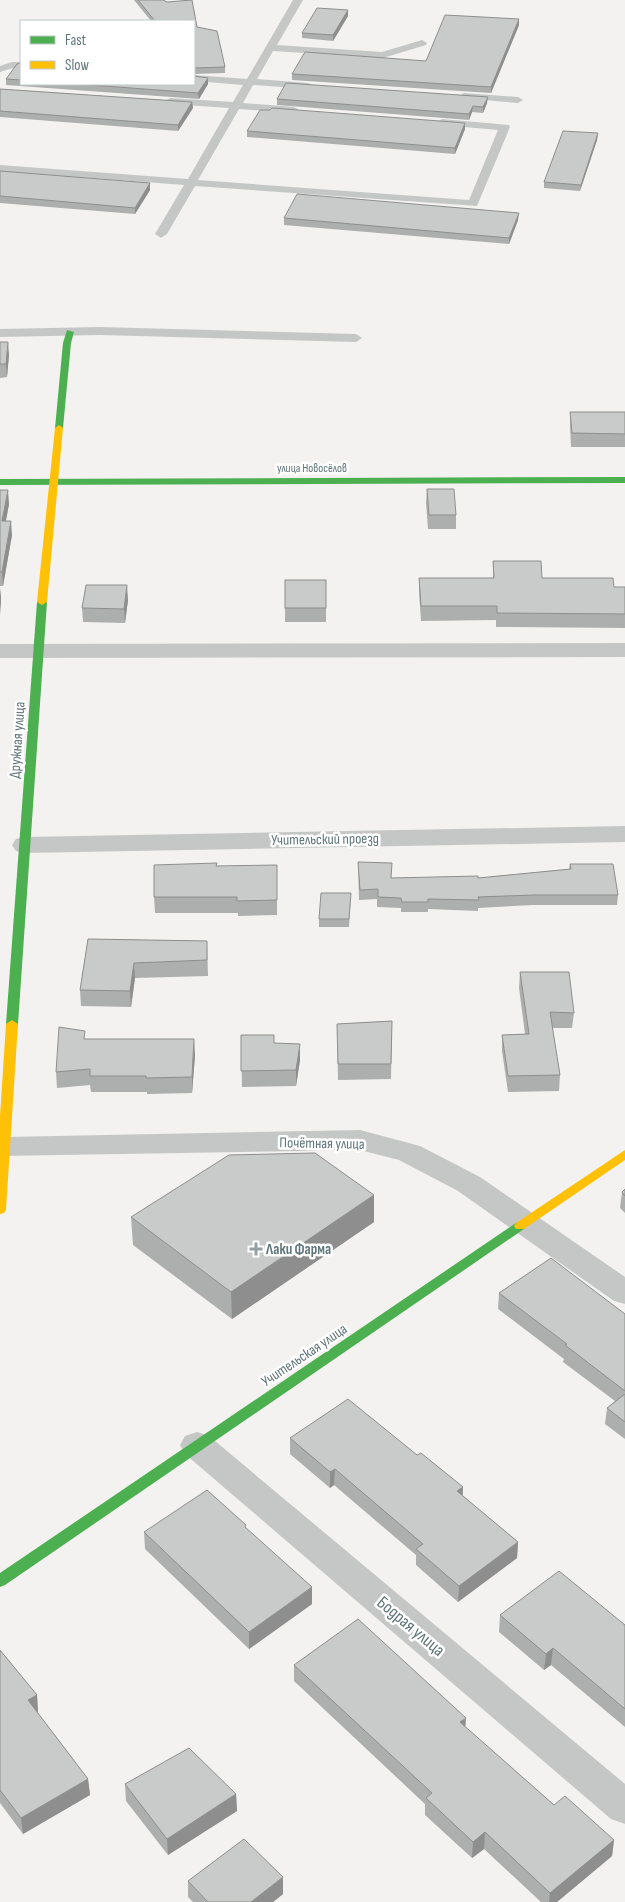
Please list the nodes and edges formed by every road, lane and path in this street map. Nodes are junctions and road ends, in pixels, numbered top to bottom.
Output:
1 (298, 0) edge
2 (422, 43) dead end
3 (270, 48) junction
4 (20, 65) edge
5 (0, 69) edge
6 (195, 78) edge
7 (249, 82) junction
8 (319, 86) edge
9 (448, 95) edge
10 (158, 100) edge
11 (518, 100) dead end
12 (237, 106) junction
13 (306, 111) edge
14 (436, 121) edge
15 (0, 168) edge
16 (191, 184) junction
17 (161, 234) dead end
18 (70, 332) junction
19 (0, 333) edge
20 (356, 338) dead end
21 (625, 480) edge
22 (0, 482) edge
23 (53, 483) junction
24 (625, 650) edge
25 (0, 651) edge
26 (37, 651) junction
27 (625, 834) edge
28 (25, 845) junction
29 (5, 1147) junction
30 (625, 1154) edge
31 (0, 1210) edge
32 (524, 1223) junction
33 (625, 1293) edge
34 (197, 1445) junction
35 (0, 1581) edge
36 (625, 1807) edge

1 - 3 lane
2 - 3 lane
3 - 7 lane
4 - 5 lane
6 - 7 lane
7 - 8 lane
7 - 12 lane
9 - 11 lane
10 - 12 lane
12 - 13 lane
12 - 16 lane
14 - 16 lane
15 - 16 lane
16 - 17 lane
18 - 19 lane
18 - 20 lane
18 - 23 street, Дружная улица
21 - 23 street, улица Новосёлов
22 - 23 street, улица Новосёлов
23 - 26 street, Дружная улица
24 - 26 street
25 - 26 street
26 - 28 street, Дружная улица
27 - 28 street, Учительский проезд
28 - 29 street, Дружная улица
29 - 31 street, Дружная улица
29 - 32 street, Почётная улица
30 - 32 street, Учительская улица
32 - 33 street, Почётная улица
32 - 34 street, Учительская улица
34 - 35 street, Учительская улица
34 - 36 street, Бодрая улица

